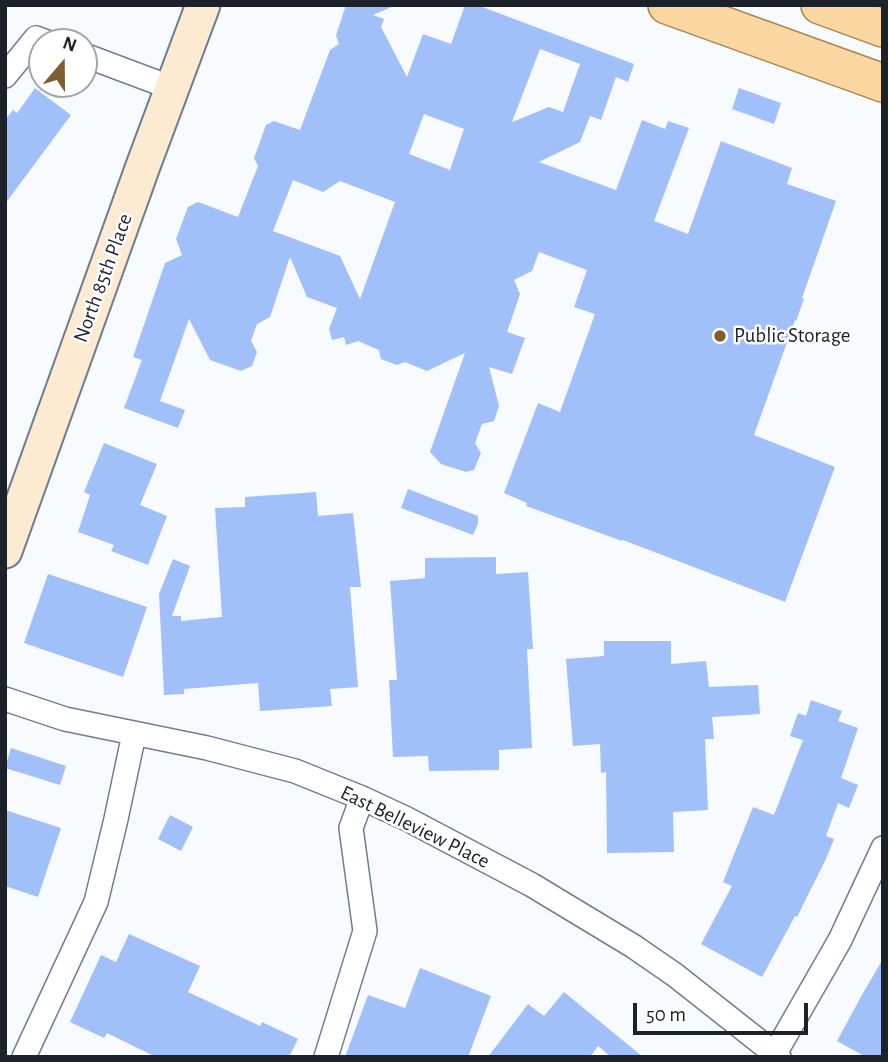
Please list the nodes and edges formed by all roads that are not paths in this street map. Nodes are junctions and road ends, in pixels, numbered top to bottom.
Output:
1 (203, 5) edge
2 (667, 5) edge
3 (820, 5) edge
4 (729, 16) edge
5 (883, 28) edge
6 (28, 53) edge
7 (98, 60) edge
8 (5, 76) edge
9 (883, 83) edge
10 (172, 88) junction
11 (12, 510) edge
12 (5, 551) edge
13 (5, 699) edge
14 (134, 734) junction
15 (362, 798) junction
16 (883, 848) edge
17 (775, 1056) edge
18 (24, 1057) edge
19 (326, 1057) edge

1 - 10 street, North 85th Place
2 - 4 main road
3 - 5 main road
4 - 9 main road
6 - 8 street
7 - 10 street
10 - 11 street, North 85th Place
11 - 12 street, North 85th Place
13 - 14 street, East Belleview Place
14 - 15 street, East Belleview Place
14 - 18 street
15 - 17 street, East Belleview Place
15 - 19 street
16 - 17 street

